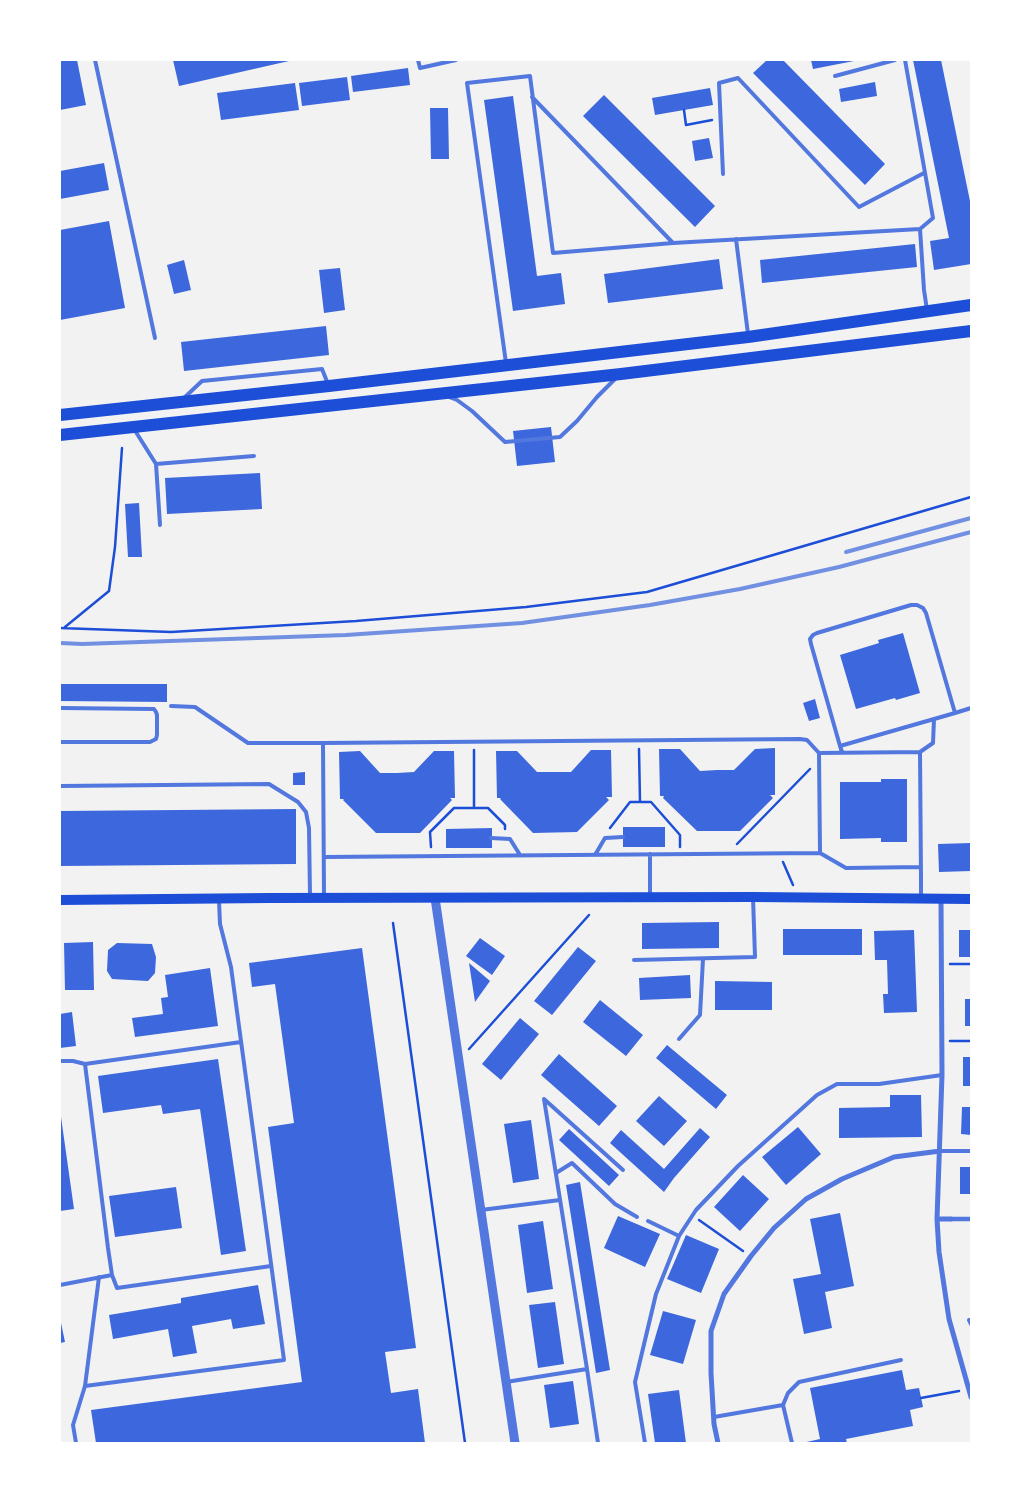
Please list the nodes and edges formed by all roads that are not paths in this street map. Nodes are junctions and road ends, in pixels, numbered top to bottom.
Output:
1 (95, 60) edge
2 (418, 60) edge
3 (456, 60) edge
4 (896, 60) edge
5 (905, 60) edge
6 (836, 76) dead end
7 (532, 97) junction
8 (924, 173) junction
9 (723, 174) dead end
10 (920, 229) junction
11 (736, 239) junction
12 (673, 243) junction
13 (971, 305) edge
14 (928, 312) junction
15 (971, 331) edge
16 (748, 336) junction
17 (155, 338) dead end
18 (506, 366) junction
19 (621, 374) junction
20 (328, 386) junction
21 (437, 393) junction
22 (179, 403) junction
23 (60, 416) edge
24 (132, 427) junction
25 (60, 435) edge
26 (254, 456) dead end
27 (156, 464) junction
28 (160, 525) dead end
29 (171, 706) dead end
30 (60, 708) edge
31 (971, 708) edge
32 (955, 713) junction
33 (934, 719) junction
34 (60, 742) edge
35 (323, 743) junction
36 (840, 746) junction
37 (819, 752) junction
38 (842, 752) junction
39 (920, 752) junction
40 (60, 786) edge
41 (623, 837) dead end
42 (492, 838) dead end
43 (820, 853) junction
44 (595, 854) junction
45 (650, 854) junction
46 (520, 855) junction
47 (324, 857) junction
48 (921, 867) junction
49 (753, 897) junction
50 (219, 898) junction
51 (310, 898) junction
52 (324, 898) junction
53 (435, 898) junction
54 (650, 898) junction
55 (921, 899) junction
56 (941, 899) junction
57 (60, 900) edge
58 (971, 900) edge
59 (703, 959) junction
60 (634, 960) dead end
61 (679, 1040) dead end
62 (241, 1042) junction
63 (60, 1061) edge
64 (85, 1064) junction
65 (942, 1075) junction
66 (940, 1151) junction
67 (971, 1151) edge
68 (623, 1170) dead end
69 (556, 1173) junction
70 (560, 1200) junction
71 (481, 1210) junction
72 (637, 1216) dead end
73 (937, 1219) junction
74 (951, 1219) joint
75 (971, 1219) edge
76 (648, 1221) dead end
77 (679, 1236) junction
78 (271, 1266) junction
79 (112, 1275) junction
80 (99, 1277) junction
81 (60, 1285) edge
82 (971, 1320) edge
83 (971, 1324) edge
84 (901, 1360) dead end
85 (587, 1370) junction
86 (506, 1382) junction
87 (85, 1386) junction
88 (971, 1397) edge
89 (783, 1405) junction
90 (714, 1417) junction
91 (76, 1443) edge
92 (515, 1443) edge
93 (598, 1443) edge
94 (644, 1443) edge
95 (718, 1443) edge
96 (792, 1443) edge

1 - 17 lane
2 - 3 lane
4 - 6 lane
5 - 8 lane
7 - 12 lane
7 - 12 lane
7 - 18 lane
8 - 9 lane
8 - 10 lane
10 - 11 lane
10 - 14 lane
11 - 12 lane
11 - 16 lane
13 - 14 main road
14 - 16 main road
15 - 19 main road
16 - 18 main road
18 - 20 main road
19 - 21 main road
19 - 21 lane
20 - 22 main road
20 - 22 lane
21 - 24 main road
22 - 23 main road
24 - 25 main road
24 - 27 lane
26 - 27 lane
27 - 28 lane
29 - 35 lane
30 - 34 lane
31 - 32 lane
32 - 33 lane
32 - 36 lane
33 - 36 lane
33 - 39 lane
35 - 37 lane
35 - 47 lane
36 - 38 lane
37 - 38 lane
37 - 43 lane
38 - 39 lane
39 - 48 lane
40 - 51 lane
41 - 44 lane
42 - 46 lane
43 - 45 lane
43 - 48 lane
44 - 45 lane
44 - 46 lane
45 - 54 lane
46 - 47 lane
47 - 52 lane
48 - 55 lane
49 - 54 main road
49 - 55 main road
49 - 59 lane
50 - 51 main road
50 - 57 main road
50 - 62 lane
51 - 52 main road
52 - 53 main road
53 - 54 main road
53 - 71 street
55 - 56 main road
56 - 58 main road
56 - 65 street
59 - 60 lane
59 - 61 lane
62 - 64 lane
62 - 78 lane
63 - 64 lane
64 - 79 lane
65 - 66 street
65 - 77 lane
66 - 67 lane
66 - 73 street
66 - 90 street
68 - 69 lane
69 - 70 lane
69 - 72 lane
70 - 71 lane
70 - 85 lane
71 - 86 street
73 - 74 street
73 - 88 street
74 - 75 street
76 - 77 lane
77 - 94 lane
78 - 79 lane
78 - 87 lane
79 - 80 lane
80 - 81 lane
80 - 87 lane
82 - 83 lane
84 - 89 lane
85 - 86 lane
85 - 93 lane
86 - 92 street
87 - 91 lane
89 - 90 lane
89 - 96 lane
90 - 95 street

